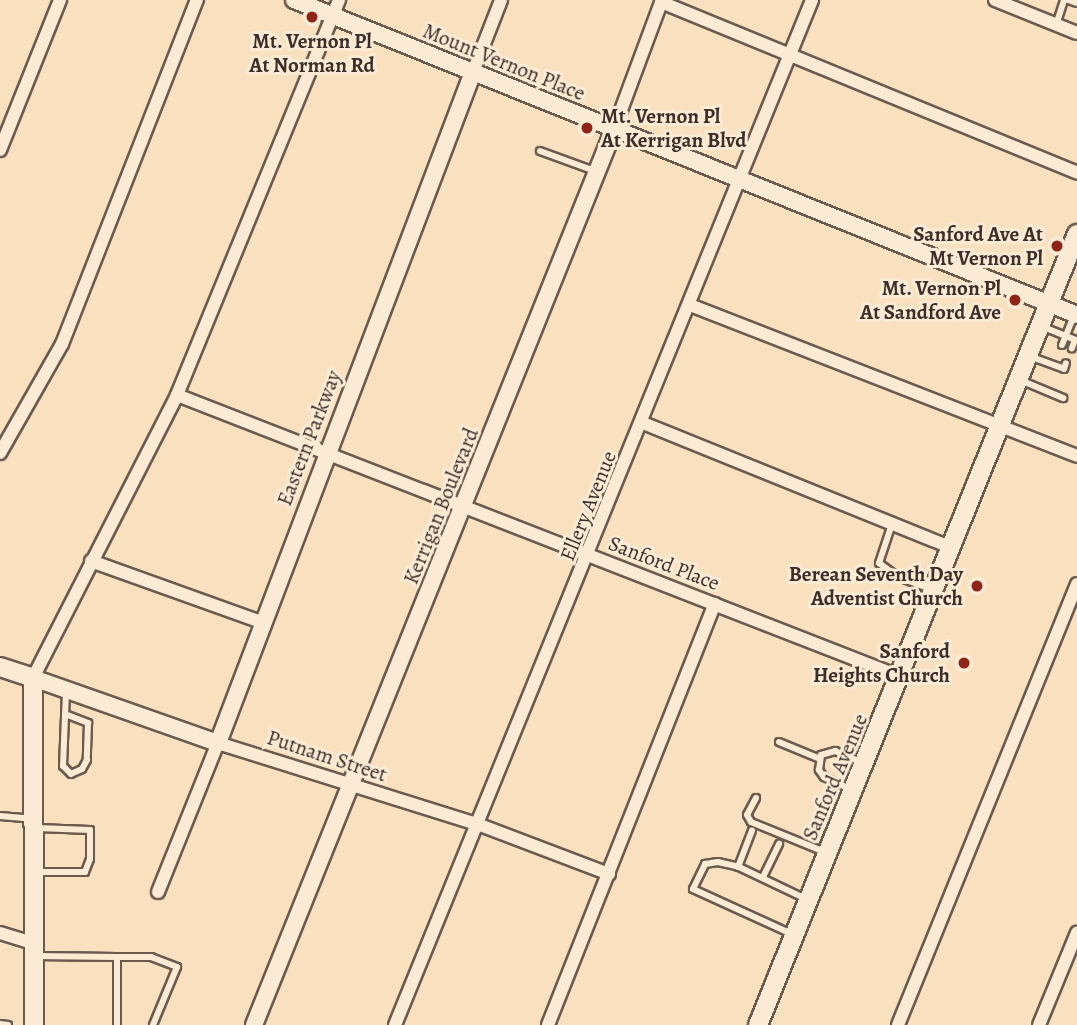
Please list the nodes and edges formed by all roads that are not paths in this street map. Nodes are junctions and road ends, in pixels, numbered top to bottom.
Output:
1 (60, 0) edge
2 (197, 0) edge
3 (294, 0) edge
4 (339, 0) edge
5 (501, 0) edge
6 (812, 0) edge
7 (995, 0) edge
8 (1066, 0) edge
9 (662, 1) edge
10 (1077, 3) edge
11 (333, 16) junction
12 (1056, 25) junction
13 (1077, 33) edge
14 (791, 55) junction
15 (473, 72) junction
16 (614, 129) junction
17 (0, 150) edge
18 (540, 151) dead end
19 (597, 172) junction
20 (1077, 173) edge
21 (741, 180) junction
22 (1077, 233) edge
23 (1049, 304) junction
24 (690, 305) junction
25 (1076, 315) edge
26 (1040, 326) junction
27 (1057, 332) junction
28 (1066, 336) junction
29 (1054, 341) dead end
30 (1062, 345) dead end
31 (1072, 348) dead end
32 (1027, 356) junction
33 (1066, 363) dead end
34 (1018, 379) junction
35 (177, 395) junction
36 (1063, 398) dead end
37 (643, 423) junction
38 (1000, 425) junction
39 (327, 451) junction
40 (0, 453) edge
41 (1077, 456) edge
42 (464, 505) junction
43 (892, 524) junction
44 (950, 547) junction
45 (589, 554) junction
46 (91, 561) junction
47 (1077, 584) edge
48 (933, 590) junction
49 (715, 604) junction
50 (261, 621) junction
51 (0, 667) edge
52 (901, 677) junction
53 (33, 678) junction
54 (66, 690) junction
55 (65, 714) junction
56 (779, 742) dead end
57 (218, 743) junction
58 (820, 759) junction
59 (865, 764) junction
60 (352, 787) junction
61 (855, 791) junction
62 (756, 798) dead end
63 (0, 816) edge
64 (32, 823) junction
65 (480, 825) junction
66 (752, 831) dead end
67 (779, 844) dead end
68 (827, 853) junction
69 (738, 867) junction
70 (31, 872) junction
71 (609, 874) junction
72 (763, 877) junction
73 (158, 892) dead end
74 (808, 900) junction
75 (0, 933) edge
76 (1077, 933) edge
77 (794, 935) junction
78 (32, 950) junction
79 (117, 957) junction
80 (0, 1024) edge
81 (8, 1025) edge
82 (34, 1025) edge
83 (117, 1025) edge
84 (153, 1025) edge
85 (254, 1025) edge
86 (395, 1025) edge
87 (548, 1025) edge
88 (758, 1025) edge
89 (898, 1025) edge
90 (1040, 1025) edge

1 - 17 street
2 - 40 street
3 - 11 street, Mount Vernon Place
4 - 11 street
5 - 15 street, Eastern Parkway
6 - 14 street, Ellery Avenue
7 - 12 street
8 - 10 lane
8 - 12 lane
9 - 14 street
9 - 16 street, Kerrigan Boulevard
11 - 15 street, Mount Vernon Place
11 - 35 street
12 - 13 street
14 - 20 street
14 - 21 street, Ellery Avenue
15 - 16 street, Mount Vernon Place
15 - 39 street, Eastern Parkway
16 - 19 street, Kerrigan Boulevard
16 - 21 street, Mount Vernon Place
18 - 19 lane
19 - 42 street, Kerrigan Boulevard
21 - 23 street, Mount Vernon Place
21 - 24 street, Ellery Avenue
22 - 23 main road, Sanford Avenue
23 - 25 street, Mount Vernon Place
23 - 26 main road, Sanford Avenue
24 - 37 street, Ellery Avenue
24 - 38 street
25 - 28 lane
26 - 27 lane
26 - 32 main road, Sanford Avenue
27 - 28 lane
27 - 29 lane
28 - 30 lane
28 - 31 lane
32 - 33 lane
32 - 34 main road, Sanford Avenue
34 - 36 lane
34 - 38 main road, Sanford Avenue
35 - 39 street, Sanford Place
35 - 46 street
37 - 43 street
37 - 45 street, Ellery Avenue
38 - 41 street
38 - 44 main road, Sanford Avenue
39 - 42 street, Sanford Place
39 - 50 street, Eastern Parkway
42 - 45 street, Sanford Place
42 - 60 street, Kerrigan Boulevard
43 - 44 street
43 - 48 lane
44 - 48 main road, Sanford Avenue
45 - 49 street, Sanford Place
45 - 65 street, Ellery Avenue
46 - 50 street
46 - 53 street
47 - 89 street
48 - 52 main road, Sanford Avenue
49 - 52 street, Sanford Place
49 - 71 street
50 - 57 street, Eastern Parkway
51 - 53 main road
52 - 59 main road, Sanford Avenue
53 - 54 street, Putnam Street
53 - 64 main road
54 - 55 lane
54 - 57 street, Putnam Street
55 - 55 lane
56 - 58 lane
57 - 60 street, Putnam Street
57 - 73 street, Eastern Parkway
58 - 59 lane
58 - 61 lane
59 - 61 main road, Sanford Avenue
60 - 65 street, Putnam Street
60 - 85 street, Kerrigan Boulevard
61 - 68 main road, Sanford Avenue
62 - 68 lane
63 - 64 lane
64 - 70 main road
64 - 70 lane
65 - 71 street, Putnam Street
65 - 86 street, Ellery Avenue
66 - 69 lane
67 - 72 lane
68 - 74 main road, Sanford Avenue
69 - 72 lane
69 - 77 lane
70 - 78 main road
71 - 87 street
72 - 74 lane
74 - 77 main road, Sanford Avenue
75 - 78 street
76 - 90 street
77 - 88 main road, Sanford Avenue
78 - 79 lane
78 - 82 main road
79 - 83 lane
79 - 84 lane
80 - 81 lane

